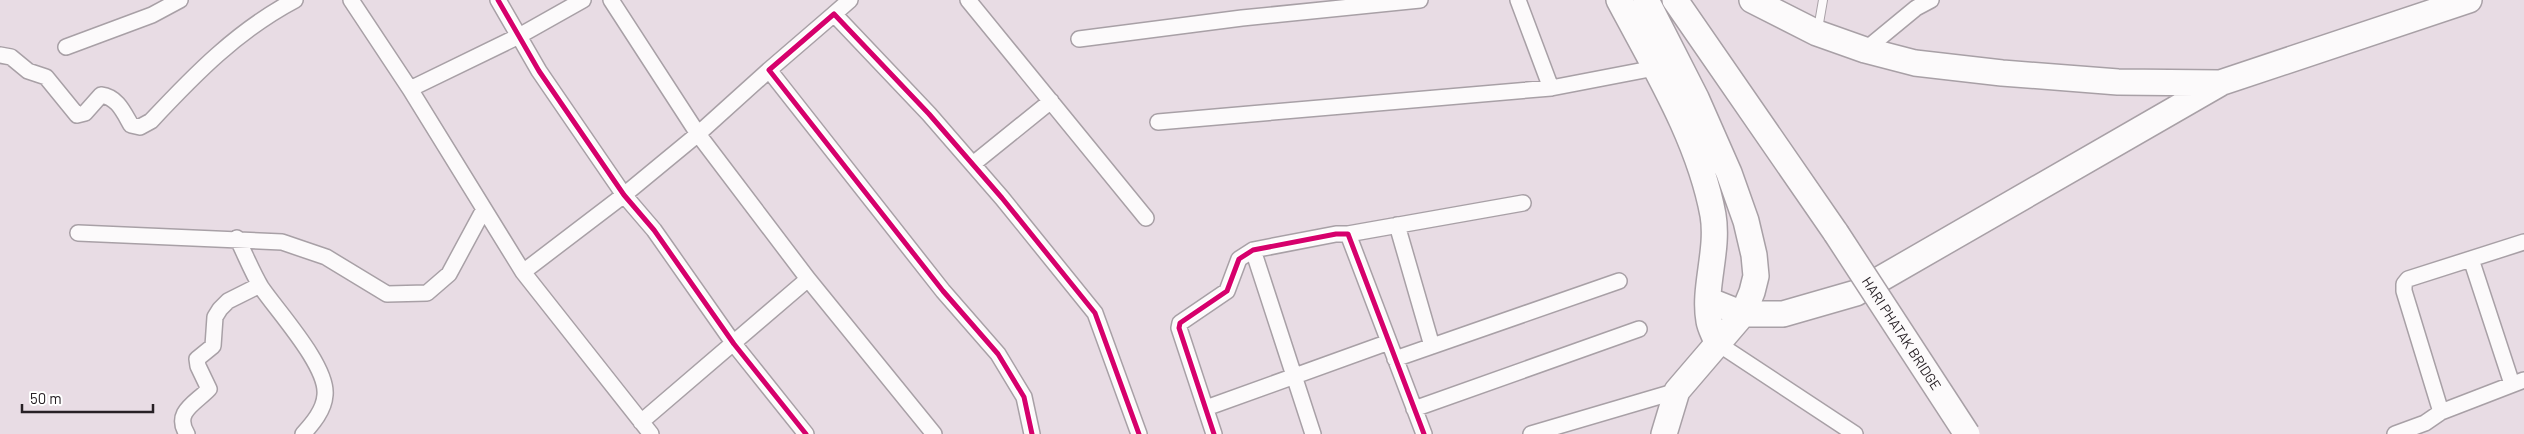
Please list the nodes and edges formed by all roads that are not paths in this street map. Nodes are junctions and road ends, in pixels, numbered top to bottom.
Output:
1 (180, 0) edge
2 (295, 0) edge
3 (351, 0) edge
4 (498, 0) edge
5 (583, 0) edge
6 (611, 0) edge
7 (850, 0) edge
8 (968, 0) edge
9 (1420, 0) edge
10 (1518, 0) edge
11 (1619, 0) edge
12 (1646, 0) edge
13 (1675, 0) edge
14 (1823, 0) edge
15 (1931, 0) edge
16 (2468, 0) edge
17 (1758, 2) edge
18 (834, 14) junction
19 (1817, 33) junction
20 (519, 36) junction
21 (1079, 39) dead end
22 (66, 47) dead end
23 (1865, 50) junction
24 (0, 55) edge
25 (1655, 68) junction
26 (769, 70) junction
27 (2220, 83) junction
28 (1551, 88) junction
29 (410, 89) junction
30 (1051, 101) junction
31 (1158, 122) dead end
32 (698, 134) junction
33 (973, 164) junction
34 (624, 195) junction
35 (1522, 203) dead end
36 (484, 209) junction
37 (1146, 218) dead end
38 (1397, 226) junction
39 (78, 233) dead end
40 (1348, 234) junction
41 (237, 238) junction
42 (2524, 242) edge
43 (1253, 250) junction
44 (2471, 259) junction
45 (523, 272) junction
46 (808, 278) junction
47 (1618, 282) dead end
48 (260, 285) junction
49 (1708, 300) junction
50 (1743, 314) junction
51 (1639, 329) dead end
52 (1389, 342) junction
53 (1717, 342) junction
54 (734, 344) junction
55 (1432, 346) junction
56 (1395, 359) junction
57 (1293, 377) junction
58 (2518, 382) edge
59 (1677, 391) junction
60 (1206, 408) junction
61 (1414, 409) junction
62 (2441, 412) junction
63 (641, 422) junction
64 (306, 433) edge
65 (187, 434) edge
66 (651, 434) edge
67 (806, 434) edge
68 (934, 434) edge
69 (1032, 434) edge
70 (1138, 434) edge
71 (1214, 434) edge
72 (1313, 434) edge
73 (1424, 434) edge
74 (1531, 434) edge
75 (1664, 434) edge
76 (1855, 434) edge
77 (1967, 434) edge
78 (2395, 434) edge

1 - 22 street
2 - 24 street
3 - 29 street
4 - 20 street
5 - 20 street
6 - 32 street
7 - 18 street
8 - 30 street
9 - 21 street
10 - 28 street
11 - 25 main road
12 - 50 main road
13 - 77 main road, HARI PHATAK BRIDGE, bridge
14 - 19 lane
15 - 23 street
16 - 27 main road
17 - 19 main road
18 - 26 street
18 - 33 street
19 - 23 main road
20 - 29 street
20 - 34 street
23 - 27 main road
25 - 28 street
25 - 49 main road
26 - 32 street
26 - 69 street
27 - 50 main road
28 - 31 street
29 - 36 street
30 - 33 street
30 - 37 street
32 - 34 street
32 - 46 street
33 - 70 street
34 - 45 street
34 - 54 street
35 - 38 street
36 - 41 street
36 - 45 street
38 - 40 street
38 - 55 street
39 - 41 street
40 - 43 street
40 - 52 street
41 - 48 street
42 - 44 street
43 - 57 street
43 - 60 street
44 - 58 street
44 - 62 street
45 - 63 street
46 - 54 street
46 - 68 street
47 - 55 street
48 - 64 street
48 - 65 street
49 - 50 main road
49 - 53 main road
50 - 53 main road
51 - 61 street
52 - 56 street
52 - 57 street
53 - 59 main road
53 - 76 street
54 - 63 street
54 - 67 street
55 - 56 street
56 - 61 street
57 - 60 street
57 - 72 street
58 - 62 street
59 - 74 street
59 - 75 main road
60 - 71 street
61 - 73 street
62 - 78 street
63 - 66 street

